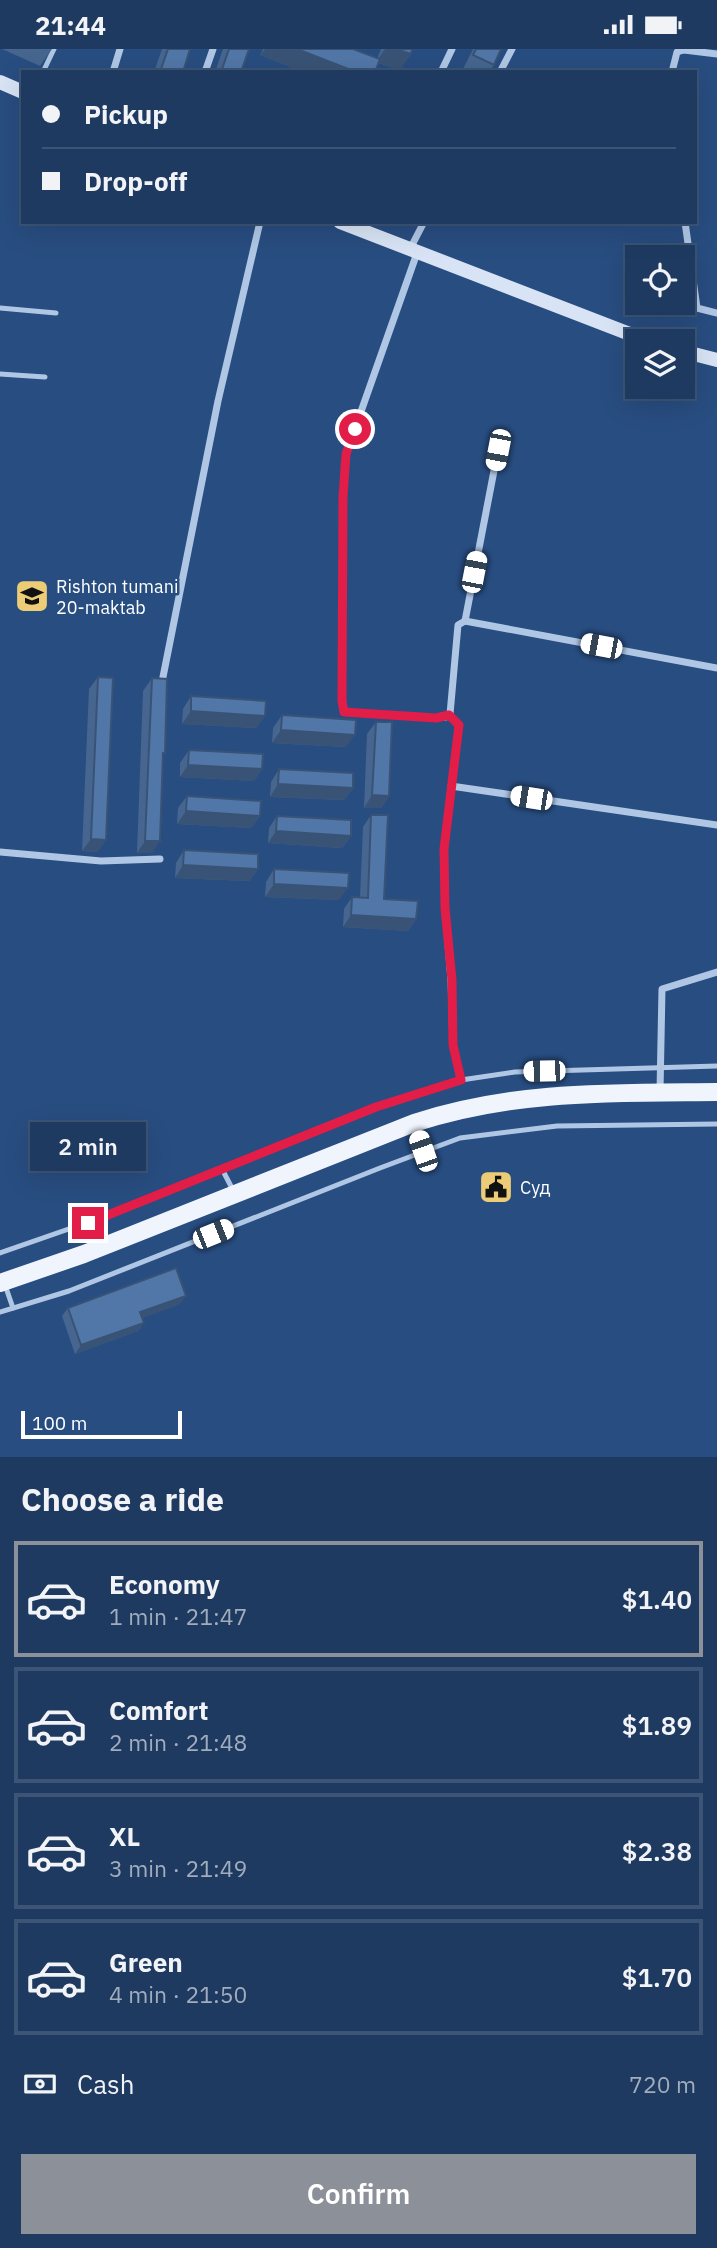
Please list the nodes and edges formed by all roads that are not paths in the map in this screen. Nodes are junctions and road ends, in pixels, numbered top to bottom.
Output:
1 (54, 49) edge
2 (120, 49) edge
3 (213, 49) edge
4 (452, 49) edge
5 (512, 49) edge
6 (717, 54) edge
7 (44, 70) edge
8 (114, 70) edge
9 (206, 70) edge
10 (444, 70) edge
11 (501, 70) edge
12 (673, 70) edge
13 (0, 82) edge
14 (21, 91) edge
15 (260, 224) edge
16 (350, 224) edge
17 (423, 224) edge
18 (685, 224) edge
19 (370, 228) edge
20 (413, 252) junction
21 (0, 308) edge
22 (56, 313) dead end
23 (717, 313) edge
24 (625, 332) edge
25 (695, 354) edge
26 (717, 360) edge
27 (0, 374) edge
28 (45, 377) dead end
29 (498, 450) dead end
30 (465, 621) junction
31 (717, 668) edge
32 (163, 677) edge
33 (449, 715) junction
34 (452, 786) junction
35 (717, 825) edge
36 (0, 852) edge
37 (160, 859) dead end
38 (717, 972) edge
39 (717, 1066) edge
40 (659, 1067) junction
41 (461, 1080) junction
42 (717, 1092) edge
43 (660, 1093) junction
44 (414, 1123) junction
45 (717, 1125) edge
46 (423, 1151) junction
47 (222, 1169) junction
48 (235, 1194) junction
49 (0, 1253) edge
50 (2, 1282) edge
51 (13, 1308) junction
52 (0, 1312) edge

1 - 7 lane
2 - 8 street
3 - 9 street
4 - 10 street
5 - 11 street
6 - 12 street
13 - 14 street
15 - 32 street
16 - 19 street
17 - 20 street
18 - 23 street
19 - 20 street
20 - 24 street
20 - 33 street
21 - 22 lane
25 - 26 street
27 - 28 lane
29 - 30 street
30 - 31 street
30 - 33 street
33 - 34 street
34 - 35 street
34 - 41 street
36 - 37 street
38 - 40 street
39 - 40 lane
40 - 41 lane
40 - 43 street
41 - 47 lane
42 - 43 main road
43 - 44 main road
44 - 46 lane
44 - 48 main road
45 - 46 lane
46 - 51 lane
47 - 48 lane
47 - 49 lane
48 - 50 main road
50 - 51 lane
51 - 52 lane

